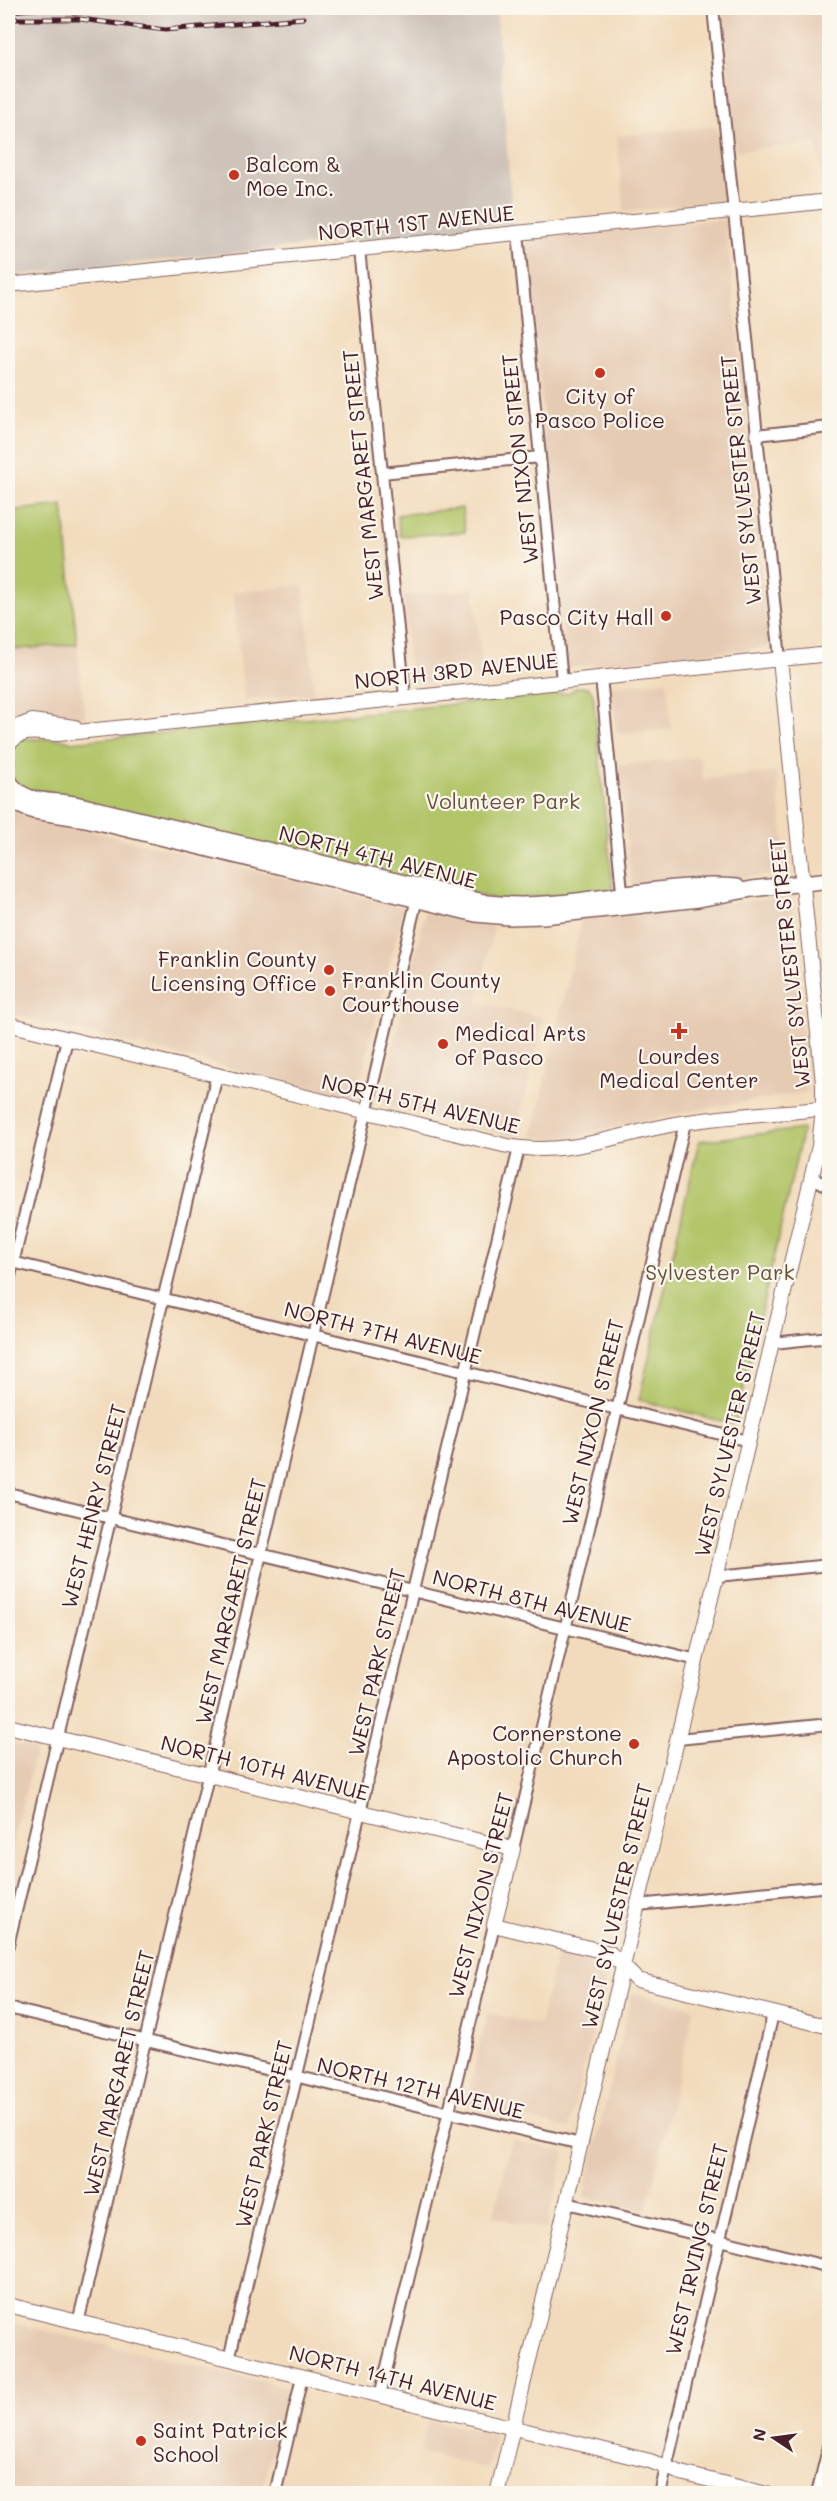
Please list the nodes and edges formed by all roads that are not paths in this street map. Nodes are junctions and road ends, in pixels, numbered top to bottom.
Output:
1 (713, 8) edge
2 (830, 201) edge
3 (733, 210) junction
4 (518, 232) junction
5 (358, 249) junction
6 (8, 285) edge
7 (830, 427) edge
8 (756, 435) junction
9 (540, 456) junction
10 (382, 473) junction
11 (830, 654) edge
12 (780, 659) junction
13 (601, 677) junction
14 (562, 681) junction
15 (405, 697) junction
16 (87, 729) junction
17 (8, 730) edge
18 (8, 745) edge
19 (8, 780) edge
20 (8, 801) edge
21 (830, 880) edge
22 (803, 884) junction
23 (418, 894) junction
24 (623, 901) junction
25 (8, 1024) edge
26 (67, 1039) junction
27 (217, 1075) junction
28 (826, 1109) edge
29 (367, 1112) junction
30 (685, 1123) junction
31 (519, 1149) junction
32 (812, 1178) junction
33 (830, 1187) edge
34 (10, 1262) edge
35 (8, 1284) edge
36 (163, 1299) junction
37 (314, 1335) junction
38 (830, 1337) edge
39 (773, 1343) junction
40 (466, 1372) junction
41 (617, 1409) junction
42 (749, 1441) junction
43 (8, 1493) edge
44 (110, 1518) junction
45 (261, 1555) junction
46 (830, 1565) edge
47 (717, 1576) junction
48 (413, 1592) junction
49 (565, 1628) junction
50 (697, 1660) junction
51 (830, 1724) edge
52 (8, 1726) edge
53 (57, 1738) junction
54 (678, 1739) junction
55 (209, 1775) junction
56 (360, 1812) junction
57 (513, 1849) junction
58 (830, 1886) edge
59 (638, 1905) junction
60 (494, 1925) junction
61 (8, 1945) edge
62 (623, 1966) junction
63 (8, 2008) edge
64 (773, 2013) junction
65 (830, 2027) edge
66 (145, 2041) junction
67 (297, 2077) junction
68 (448, 2113) junction
69 (581, 2144) junction
70 (567, 2203) junction
71 (718, 2240) junction
72 (830, 2267) edge
73 (8, 2305) edge
74 (78, 2322) junction
75 (229, 2359) junction
76 (302, 2377) junction
77 (380, 2396) junction
78 (513, 2428) junction
79 (830, 2441) edge
80 (665, 2467) junction
81 (275, 2493) edge
82 (497, 2493) edge
83 (660, 2493) edge
84 (767, 2493) edge
85 (818, 2493) edge

1 - 3 street, WEST SYLVESTER STREET
2 - 3 street, NORTH 1ST AVENUE
3 - 4 street, NORTH 1ST AVENUE
3 - 8 street, WEST SYLVESTER STREET
4 - 5 street, NORTH 1ST AVENUE
4 - 9 street, WEST NIXON STREET
5 - 6 street, NORTH 1ST AVENUE
5 - 10 street, WEST MARGARET STREET
7 - 8 street
8 - 12 street, WEST SYLVESTER STREET
9 - 10 street
9 - 14 street, WEST NIXON STREET
10 - 15 street, WEST MARGARET STREET
11 - 12 street, NORTH 3RD AVENUE
12 - 13 street, NORTH 3RD AVENUE
12 - 22 street, WEST SYLVESTER STREET
13 - 14 street, NORTH 3RD AVENUE
13 - 24 street
14 - 15 street, NORTH 3RD AVENUE
15 - 16 street, NORTH 3RD AVENUE
16 - 17 street, NORTH 3RD AVENUE
16 - 18 street, NORTH 3RD AVENUE
19 - 23 main road, NORTH 4TH AVENUE
20 - 23 main road, NORTH 4TH AVENUE
21 - 22 main road, NORTH 4TH AVENUE
22 - 24 main road, NORTH 4TH AVENUE
22 - 28 street, WEST SYLVESTER STREET
23 - 24 main road, NORTH 4TH AVENUE
23 - 29 street, WEST MARGARET STREET
25 - 26 street, NORTH 5TH AVENUE
26 - 27 street, NORTH 5TH AVENUE
26 - 34 street
27 - 29 street, NORTH 5TH AVENUE
27 - 36 street, WEST HENRY STREET
28 - 30 street, NORTH 5TH AVENUE
28 - 32 street, WEST SYLVESTER STREET
29 - 31 street, NORTH 5TH AVENUE
29 - 37 street, WEST MARGARET STREET
30 - 31 street, NORTH 5TH AVENUE
30 - 41 street, WEST NIXON STREET
31 - 40 street, WEST PARK STREET
32 - 33 street
32 - 39 street, WEST SYLVESTER STREET
34 - 35 street
34 - 36 street, NORTH 7TH AVENUE
36 - 37 street, NORTH 7TH AVENUE
36 - 44 street, WEST HENRY STREET
37 - 40 street, NORTH 7TH AVENUE
37 - 45 street, WEST MARGARET STREET
38 - 39 street
39 - 42 street, WEST SYLVESTER STREET
40 - 41 street, NORTH 7TH AVENUE
40 - 48 street, WEST PARK STREET
41 - 42 street, NORTH 7TH AVENUE
41 - 49 street, WEST NIXON STREET
42 - 47 street, WEST SYLVESTER STREET
43 - 44 street, NORTH 8TH AVENUE
44 - 45 street, NORTH 8TH AVENUE
44 - 53 street, WEST HENRY STREET
45 - 48 street, NORTH 8TH AVENUE
45 - 55 street, WEST MARGARET STREET
46 - 47 street
47 - 50 street, WEST SYLVESTER STREET
48 - 49 street, NORTH 8TH AVENUE
48 - 56 street, WEST PARK STREET
49 - 50 street, NORTH 8TH AVENUE
49 - 57 street, WEST NIXON STREET
50 - 54 street, WEST SYLVESTER STREET
51 - 54 street
52 - 53 street, NORTH 10TH AVENUE
53 - 55 street, NORTH 10TH AVENUE
53 - 61 street, WEST HENRY STREET
54 - 59 street, WEST SYLVESTER STREET
55 - 56 street, NORTH 10TH AVENUE
55 - 66 street, WEST MARGARET STREET
56 - 57 street, NORTH 10TH AVENUE
56 - 67 street, WEST PARK STREET
57 - 60 street, WEST NIXON STREET
58 - 59 street
59 - 62 street, WEST SYLVESTER STREET
60 - 62 street
60 - 68 street, WEST NIXON STREET
62 - 64 street
62 - 69 street, WEST SYLVESTER STREET
63 - 66 street, NORTH 12TH AVENUE
64 - 65 street
64 - 71 street, WEST IRVING STREET
66 - 67 street, NORTH 12TH AVENUE
66 - 74 street, WEST MARGARET STREET
67 - 68 street, NORTH 12TH AVENUE
67 - 75 street, WEST PARK STREET
68 - 69 street, NORTH 12TH AVENUE
68 - 77 street, WEST NIXON STREET
69 - 70 street, WEST SYLVESTER STREET
70 - 71 street
70 - 78 street, WEST SYLVESTER STREET
71 - 72 street
71 - 80 street, WEST IRVING STREET
73 - 74 street, NORTH 14TH AVENUE
74 - 75 street, NORTH 14TH AVENUE
75 - 76 street, NORTH 14TH AVENUE
76 - 77 street, NORTH 14TH AVENUE
76 - 81 street
77 - 78 street, NORTH 14TH AVENUE
78 - 80 street, NORTH 14TH AVENUE
78 - 82 street, WEST SYLVESTER STREET
79 - 85 street
80 - 83 street, WEST IRVING STREET
80 - 84 street, NORTH 14TH AVENUE

